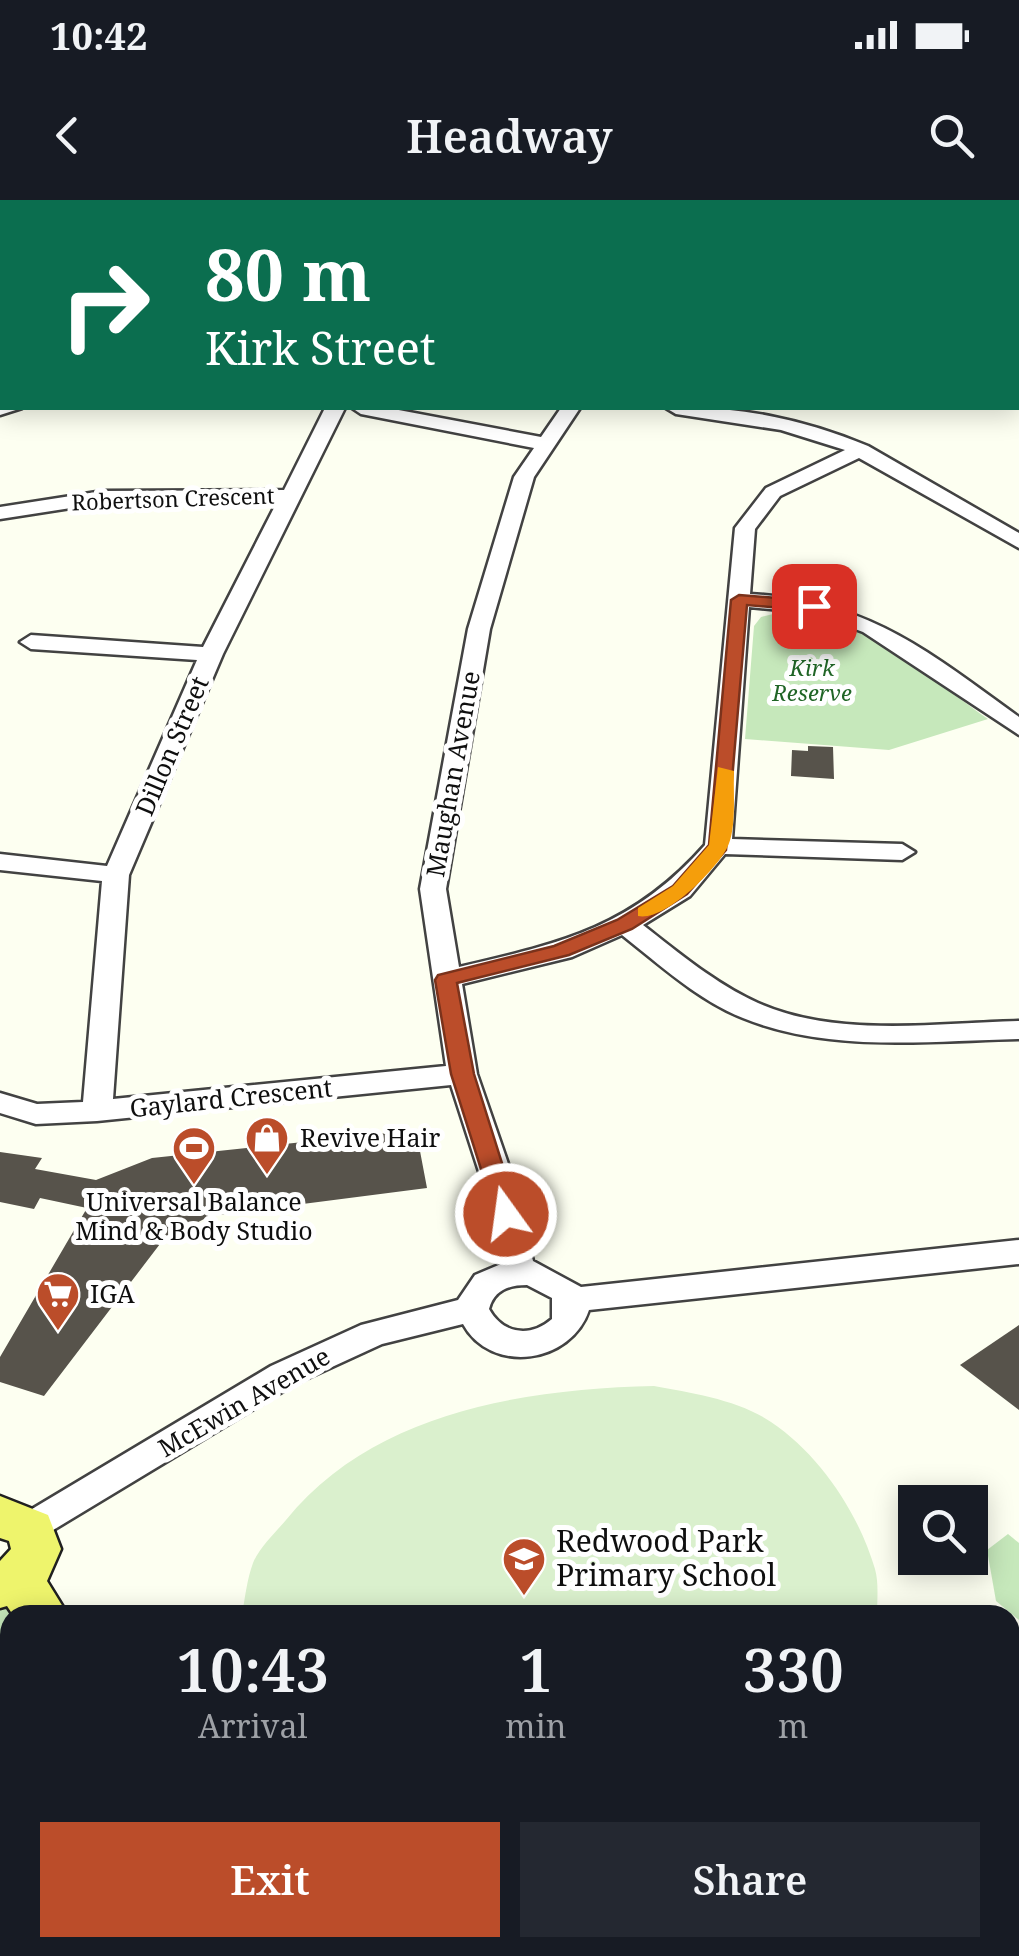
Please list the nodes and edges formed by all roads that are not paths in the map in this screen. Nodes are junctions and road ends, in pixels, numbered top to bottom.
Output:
1 (334, 410) edge
2 (371, 410) edge
3 (569, 410) edge
4 (689, 410) edge
5 (544, 444) junction
6 (861, 450) junction
7 (288, 496) junction
8 (0, 514) edge
9 (1019, 542) edge
10 (739, 600) junction
11 (31, 642) dead end
12 (211, 654) junction
13 (1019, 728) edge
14 (718, 846) junction
15 (902, 852) dead end
16 (0, 862) edge
17 (116, 875) junction
18 (625, 924) junction
19 (446, 980) junction
20 (1019, 1030) edge
21 (462, 1074) junction
22 (0, 1103) edge
23 (98, 1111) junction
24 (1019, 1252) edge
25 (519, 1272) junction
26 (572, 1300) junction
27 (472, 1309) junction
28 (15, 1522) edge
29 (20, 1594) edge

1 - 7 street, Dillon Street
2 - 5 street
3 - 5 street, Maughan Avenue
4 - 6 street
5 - 19 street, Maughan Avenue
6 - 9 street
6 - 10 street
7 - 8 street, Robertson Crescent
7 - 12 street, Dillon Street
10 - 13 street
10 - 14 street
11 - 12 street
12 - 17 street, Dillon Street
14 - 15 street
14 - 18 street
16 - 17 street
17 - 23 street, Dillon Street
18 - 19 street
18 - 20 street
19 - 21 street, Maughan Avenue
21 - 23 street, Gaylard Crescent
21 - 25 street, Maughan Avenue
22 - 23 street, Gaylard Crescent
24 - 26 street
25 - 26 street
25 - 27 street
26 - 27 street
27 - 28 street, McEwin Avenue
28 - 29 main road

